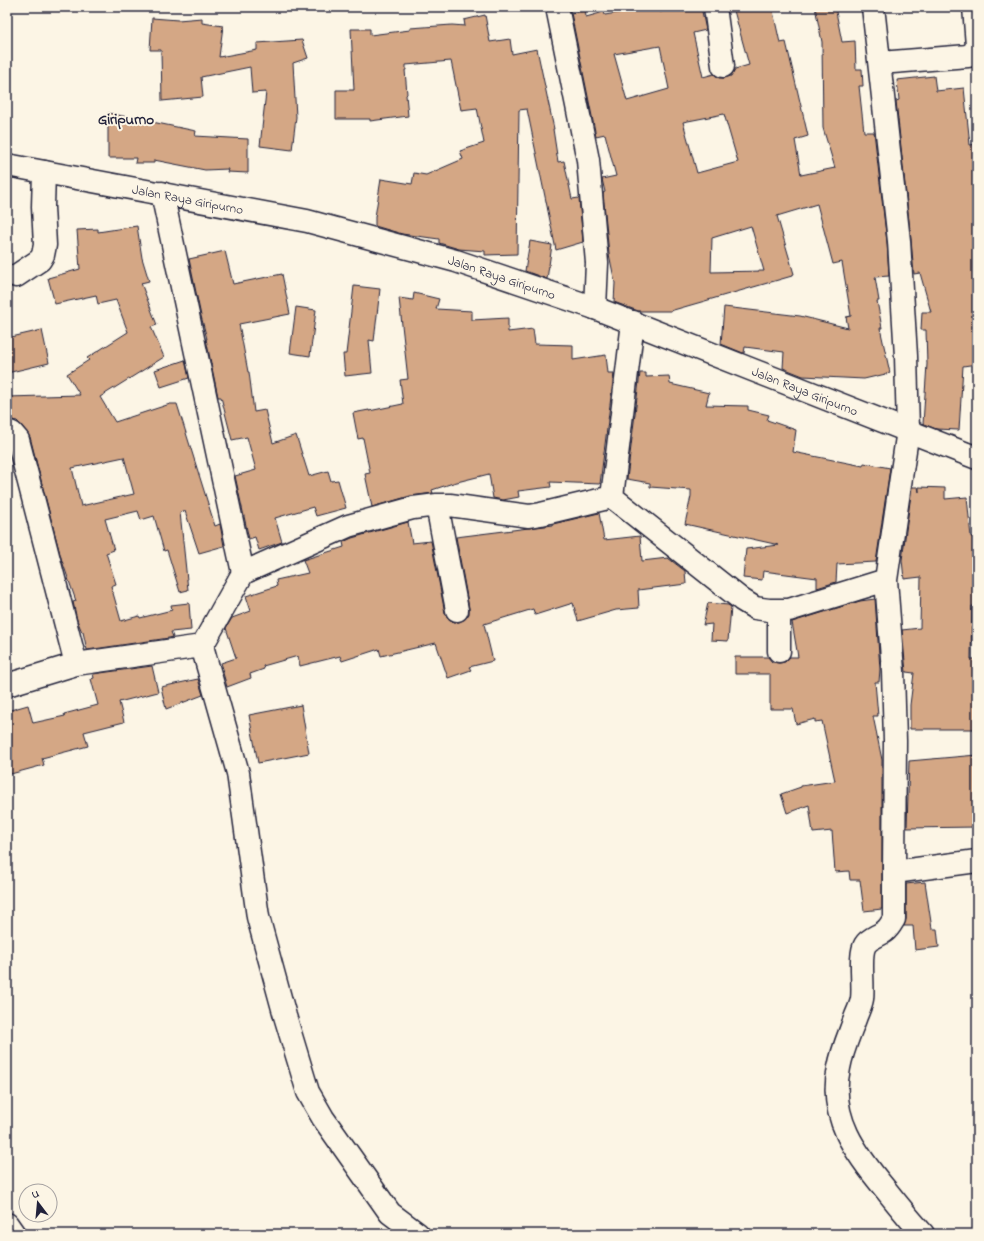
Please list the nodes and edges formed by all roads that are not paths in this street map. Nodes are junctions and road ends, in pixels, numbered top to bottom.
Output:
1 (557, 7) edge
2 (715, 7) edge
3 (873, 7) edge
4 (974, 7) edge
5 (880, 63) junction
6 (723, 66) dead end
7 (7, 165) edge
8 (44, 172) junction
9 (162, 193) junction
10 (16, 276) dead end
11 (595, 308) junction
12 (633, 322) junction
13 (908, 430) junction
14 (7, 431) edge
15 (977, 458) edge
16 (612, 496) junction
17 (437, 505) junction
18 (243, 573) junction
19 (886, 580) junction
20 (457, 610) dead end
21 (779, 610) junction
22 (202, 646) junction
23 (779, 651) dead end
24 (76, 664) junction
25 (7, 685) edge
26 (977, 861) edge
27 (894, 872) junction
28 (7, 1224) edge
29 (14, 1234) edge
30 (418, 1234) edge
31 (923, 1234) edge

1 - 11 street
2 - 6 street
3 - 5 street
4 - 5 street
5 - 13 street
7 - 8 street, Jalan Raya Giripurno
8 - 9 street, Jalan Raya Giripurno
8 - 10 street
9 - 11 street, Jalan Raya Giripurno
9 - 18 street
11 - 12 street, Jalan Raya Giripurno
12 - 13 street, Jalan Raya Giripurno
12 - 16 street
13 - 15 street, Jalan Raya Giripurno
13 - 19 street
14 - 24 street
16 - 17 street
16 - 21 street
17 - 18 street
17 - 20 street
18 - 22 street
19 - 21 street
19 - 27 street
21 - 23 street
22 - 24 street
22 - 30 street
24 - 25 street
26 - 27 street
27 - 31 street
28 - 29 street

